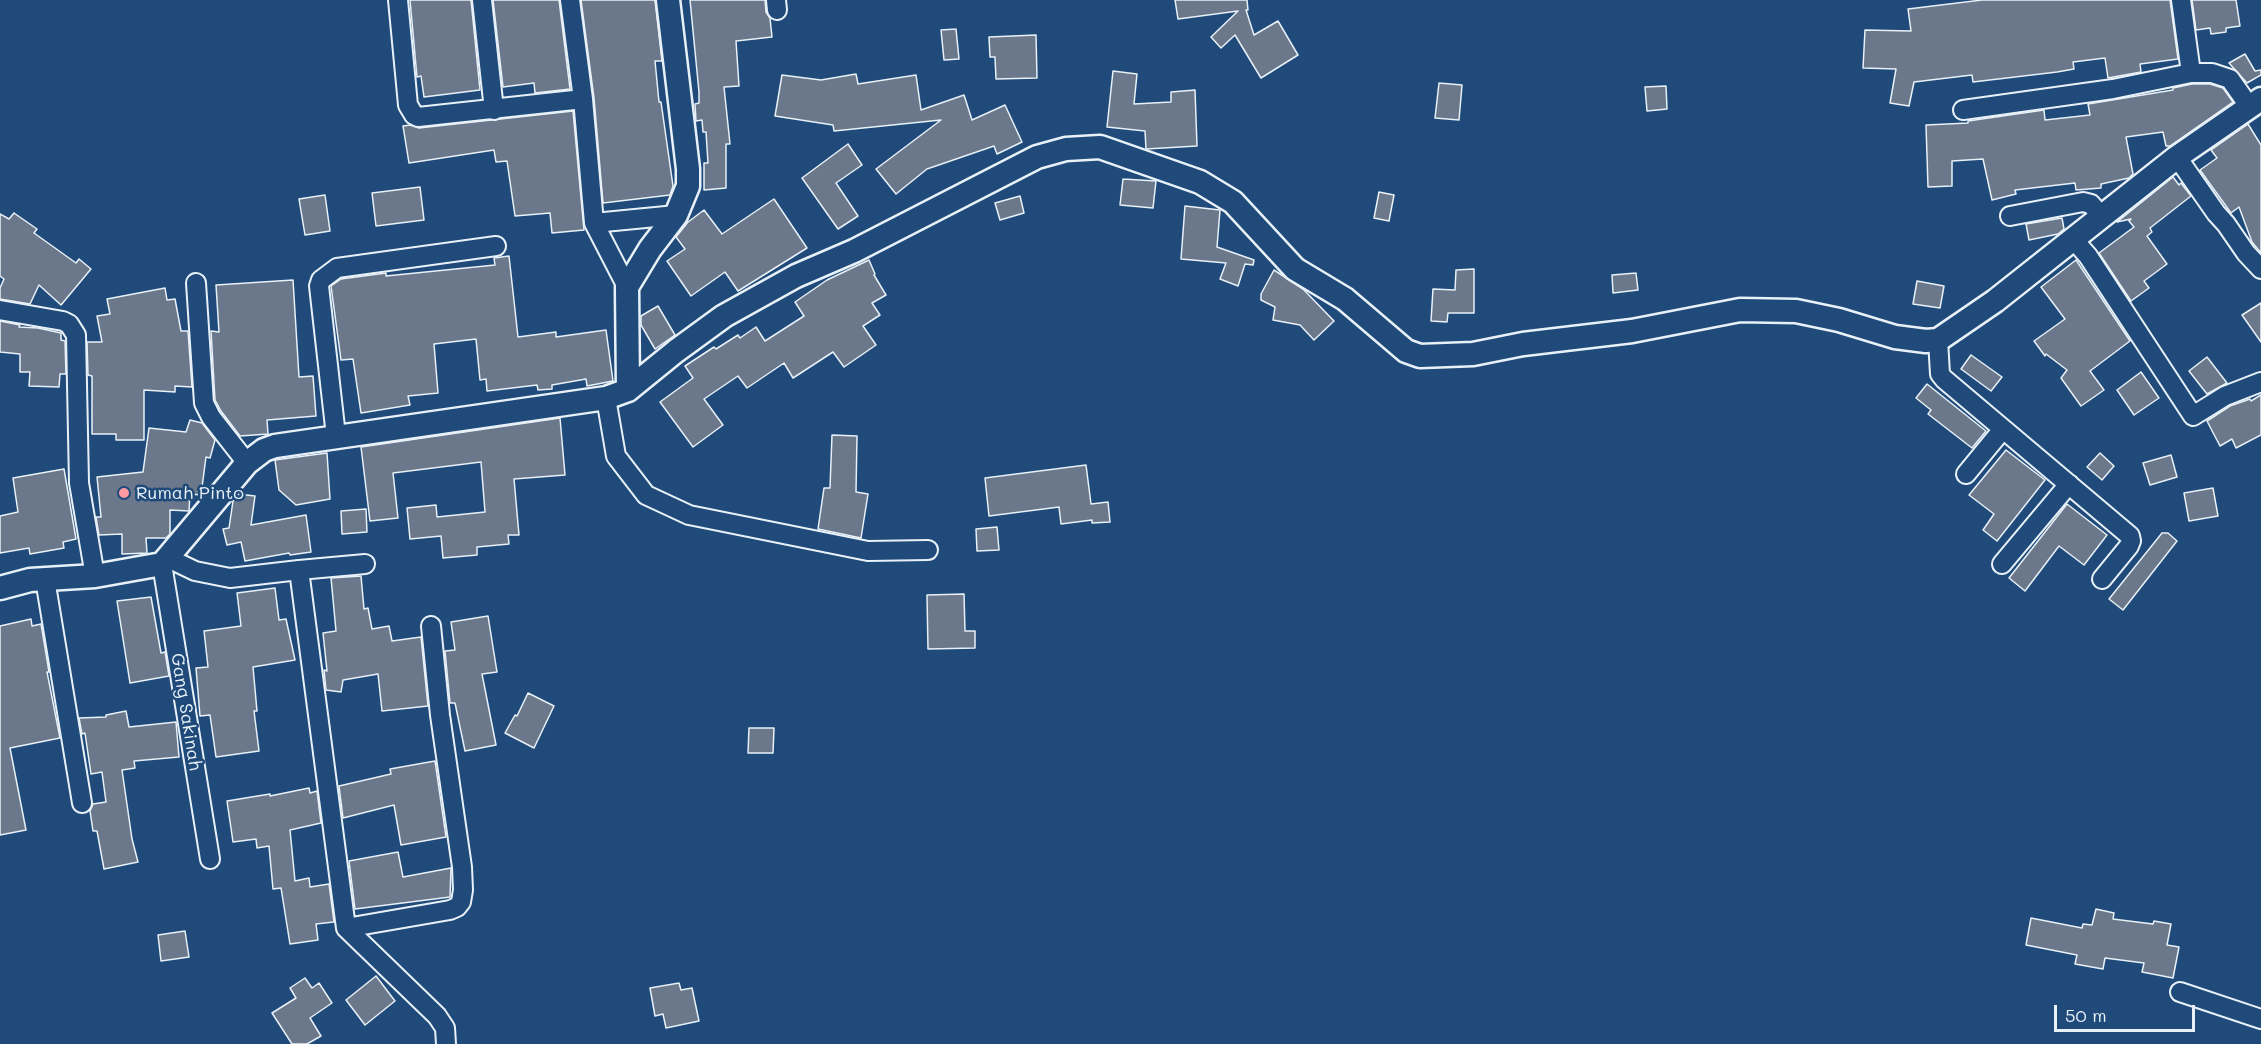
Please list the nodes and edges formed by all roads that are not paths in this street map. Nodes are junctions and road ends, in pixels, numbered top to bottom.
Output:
1 (398, 0) edge
2 (482, 0) edge
3 (570, 0) edge
4 (668, 0) edge
5 (2181, 0) edge
6 (2191, 73) junction
7 (583, 99) junction
8 (2255, 102) edge
9 (494, 110) junction
10 (1963, 110) dead end
11 (2176, 157) junction
12 (676, 214) junction
13 (2010, 216) dead end
14 (2102, 217) junction
15 (594, 223) junction
16 (2074, 240) junction
17 (496, 246) dead end
18 (2261, 269) edge
19 (196, 283) dead end
20 (627, 287) junction
21 (0, 310) edge
22 (1938, 340) junction
23 (2261, 382) edge
24 (628, 390) junction
25 (606, 398) junction
26 (2003, 429) junction
27 (336, 436) junction
28 (248, 463) junction
29 (1966, 474) dead end
30 (2069, 484) junction
31 (928, 550) dead end
32 (165, 561) junction
33 (365, 564) dead end
34 (2002, 564) dead end
35 (299, 570) junction
36 (95, 576) junction
37 (45, 579) junction
38 (2102, 579) dead end
39 (0, 588) edge
40 (431, 626) dead end
41 (82, 803) dead end
42 (210, 859) dead end
43 (346, 928) junction
44 (2180, 992) dead end
45 (2261, 1018) edge
46 (446, 1044) edge

1 - 9 street
2 - 9 street
3 - 7 street
4 - 12 street
5 - 6 street
6 - 8 street
6 - 10 street
7 - 9 street
7 - 15 street
8 - 11 street
11 - 14 street
11 - 18 street
12 - 15 street
12 - 20 street
13 - 14 street
14 - 16 street
15 - 20 street
16 - 22 street
16 - 23 street
17 - 27 street
19 - 28 street
20 - 24 street
21 - 36 street
22 - 24 street
22 - 26 street
24 - 25 street
25 - 27 street
25 - 31 street
26 - 29 street
26 - 30 street
27 - 28 street
28 - 32 street
30 - 34 street
30 - 38 street
32 - 35 street
32 - 36 street
32 - 42 street, Gang Sakinah
33 - 35 street
35 - 43 street
36 - 37 street
37 - 39 street
37 - 41 street
40 - 43 street
43 - 46 street
44 - 45 street

